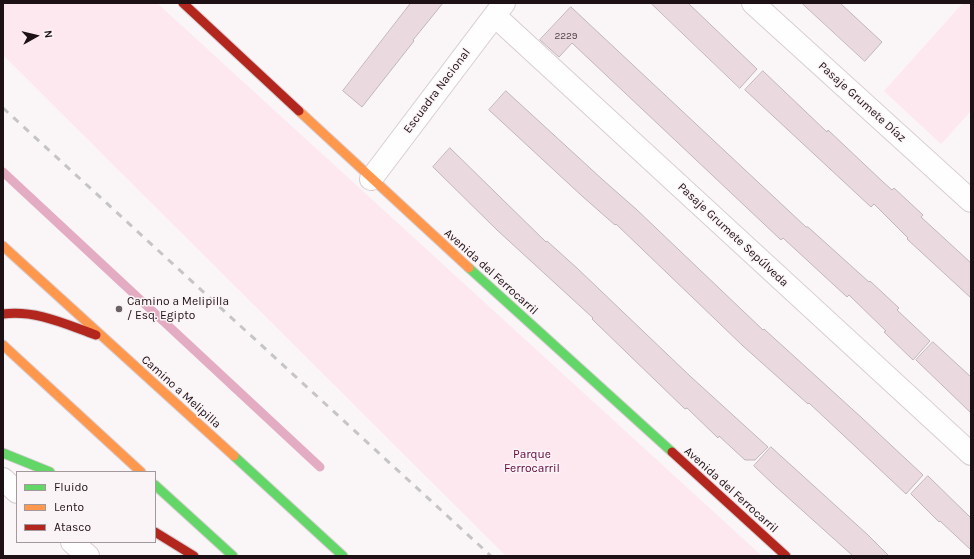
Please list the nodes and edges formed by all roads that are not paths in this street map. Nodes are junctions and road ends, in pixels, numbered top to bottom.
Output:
1 (183, 3) edge
2 (753, 3) edge
3 (500, 9) edge
4 (371, 178) junction
5 (971, 201) edge
6 (3, 246) edge
7 (3, 314) edge
8 (106, 339) junction
9 (3, 345) edge
10 (3, 453) edge
11 (971, 454) edge
12 (48, 471) edge
13 (140, 471) edge
14 (3, 479) edge
15 (156, 485) edge
16 (16, 491) edge
17 (156, 533) edge
18 (194, 556) edge
19 (233, 556) edge
20 (343, 556) edge
21 (786, 556) edge

1 - 4 main road, Avenida del Ferrocarril
2 - 5 street, Pasaje Grumete Díaz
3 - 4 street, Escuadra Nacional
3 - 11 street, Pasaje Grumete Sepúlveda
4 - 21 main road, Avenida del Ferrocarril
6 - 8 main road, Camino a Melipilla
7 - 8 main road
8 - 20 main road, Camino a Melipilla
9 - 13 main road
10 - 12 main road
14 - 16 street
15 - 19 main road
17 - 18 main road

